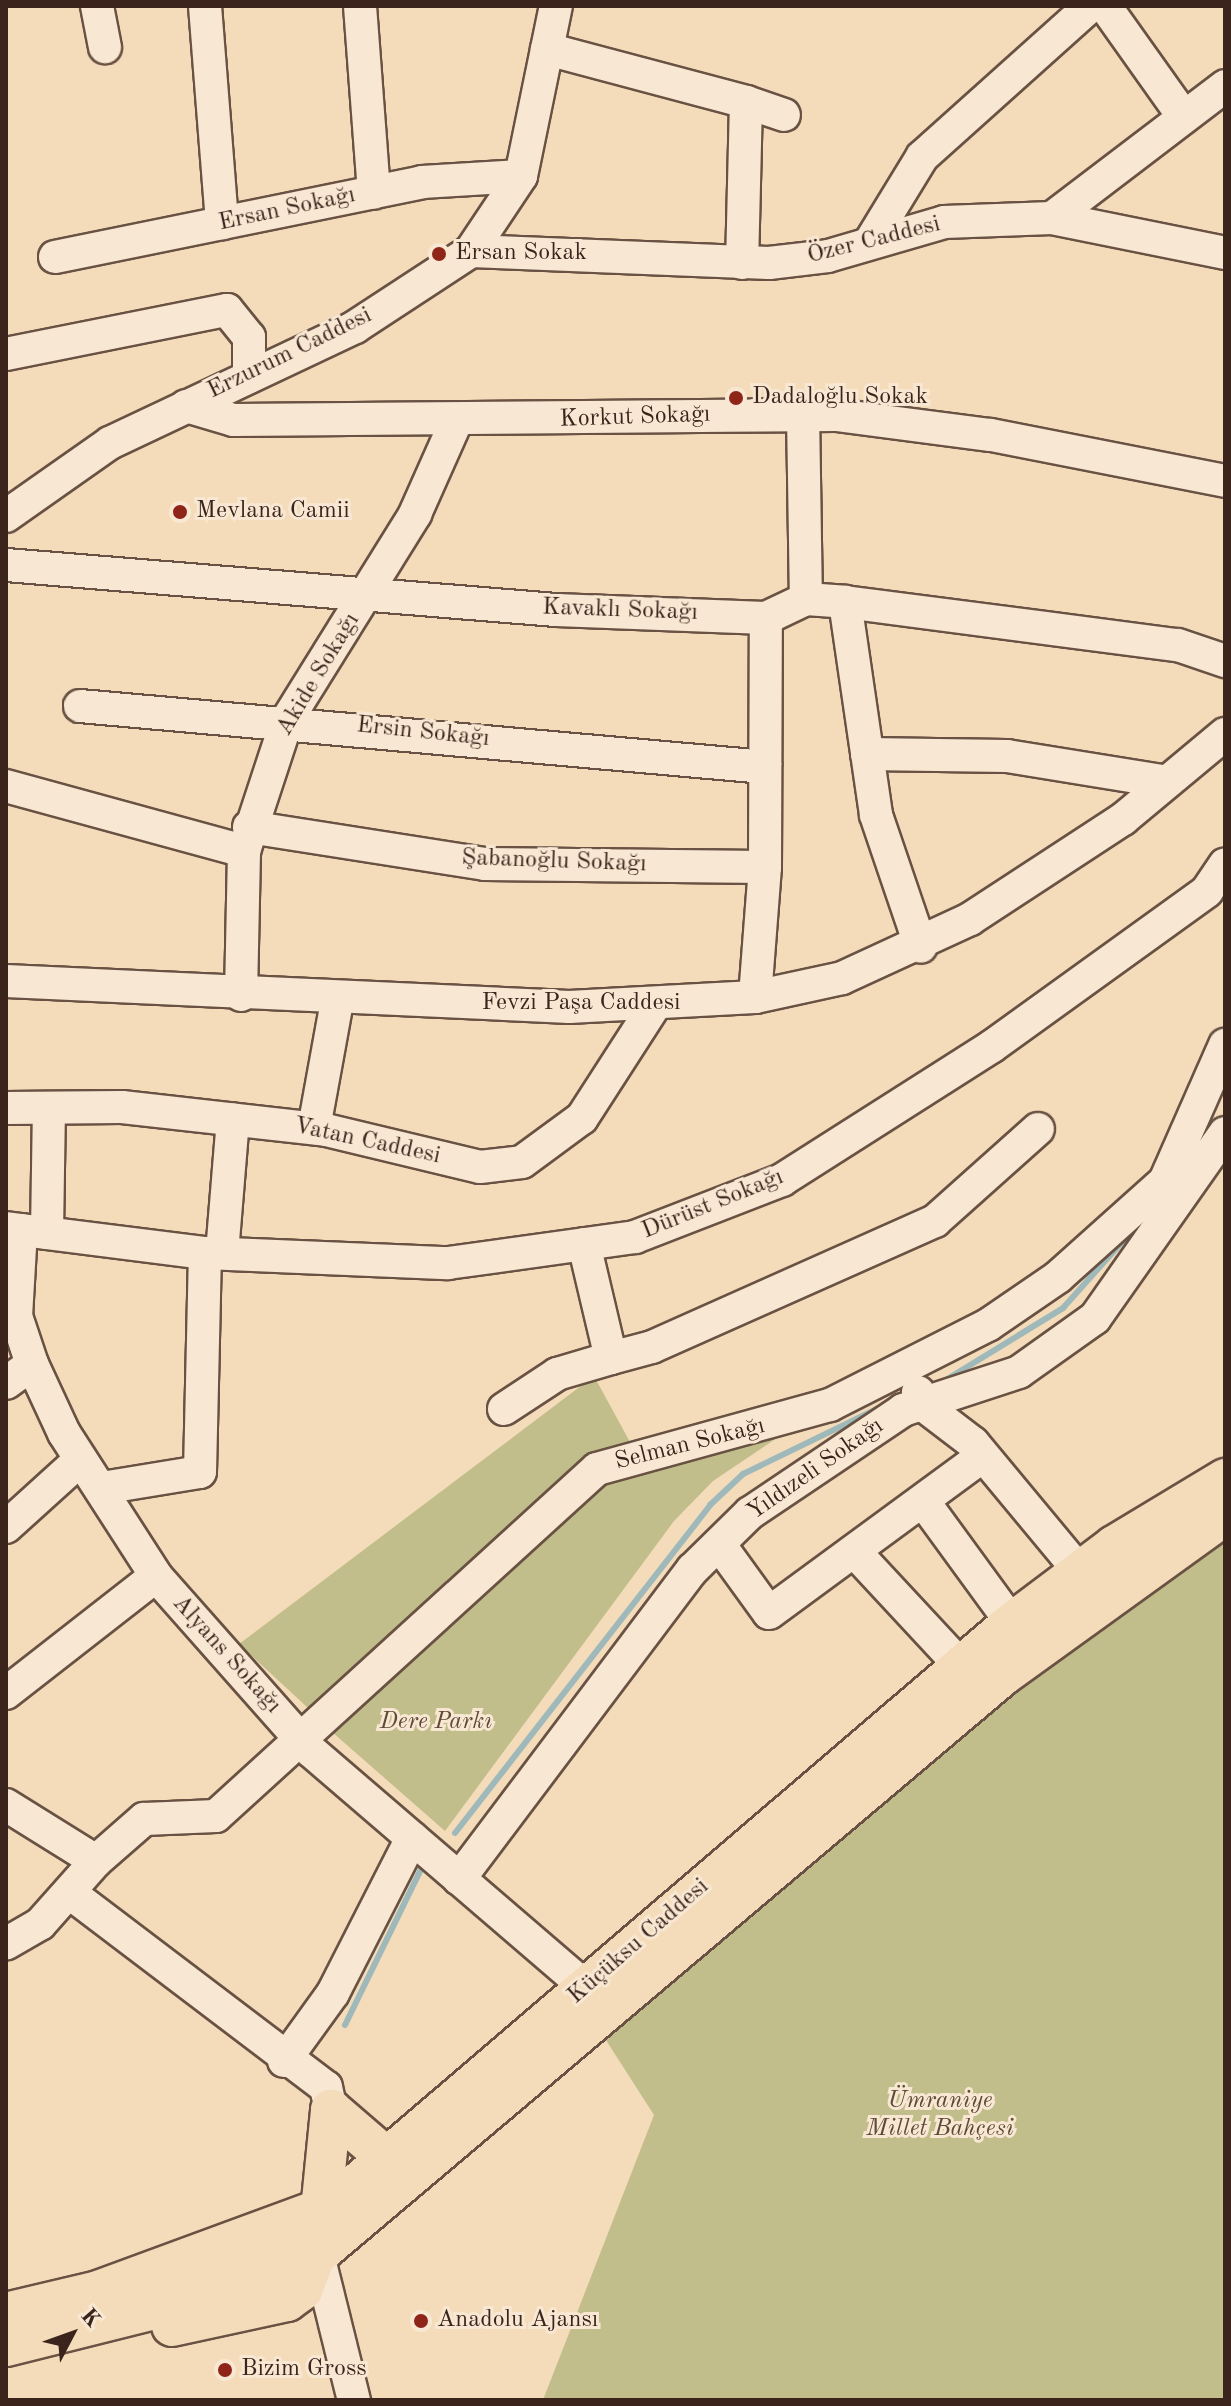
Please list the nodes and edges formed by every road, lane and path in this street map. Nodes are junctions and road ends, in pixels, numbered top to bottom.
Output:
1 (97, 6) edge
2 (205, 6) edge
3 (360, 6) edge
4 (556, 6) edge
5 (1105, 6) edge
6 (1075, 10) edge
7 (105, 47) dead end
8 (547, 49) junction
9 (1225, 86) edge
10 (746, 102) junction
11 (784, 115) dead end
12 (1184, 117) junction
13 (521, 176) junction
14 (374, 192) junction
15 (1052, 218) junction
16 (222, 223) junction
17 (872, 239) junction
18 (471, 251) junction
19 (1225, 253) edge
20 (55, 257) dead end
21 (742, 263) junction
22 (6, 354) edge
23 (249, 377) junction
24 (186, 406) junction
25 (803, 413) junction
26 (456, 422) junction
27 (1225, 481) edge
28 (19, 495) edge
29 (6, 516) edge
30 (6, 565) edge
31 (368, 594) junction
32 (806, 599) junction
33 (845, 602) junction
34 (766, 618) junction
35 (1225, 661) edge
36 (80, 706) dead end
37 (287, 720) junction
38 (1225, 734) edge
39 (867, 754) junction
40 (765, 767) junction
41 (1167, 782) junction
42 (6, 786) edge
43 (247, 839) junction
44 (1225, 864) edge
45 (765, 867) junction
46 (921, 947) junction
47 (6, 981) edge
48 (241, 995) junction
49 (755, 997) junction
50 (337, 1001) junction
51 (653, 1008) junction
52 (1225, 1045) edge
53 (6, 1108) edge
54 (49, 1108) junction
55 (233, 1119) junction
56 (314, 1128) junction
57 (1038, 1129) dead end
58 (1225, 1133) edge
59 (25, 1230) edge
60 (584, 1244) junction
61 (214, 1253) junction
62 (11, 1319) edge
63 (611, 1358) junction
64 (32, 1364) junction
65 (908, 1364) junction
66 (6, 1383) edge
67 (922, 1404) junction
68 (504, 1409) dead end
69 (983, 1456) junction
70 (80, 1460) junction
71 (1225, 1479) edge
72 (102, 1488) junction
73 (923, 1501) junction
74 (1225, 1515) edge
75 (6, 1527) edge
76 (719, 1544) junction
77 (854, 1551) junction
78 (1080, 1572) junction
79 (156, 1576) junction
80 (1012, 1623) junction
81 (961, 1666) junction
82 (6, 1693) edge
83 (298, 1736) junction
84 (6, 1805) edge
85 (412, 1838) junction
86 (96, 1861) junction
87 (459, 1879) junction
88 (70, 1893) junction
89 (6, 1944) edge
90 (596, 1999) junction
91 (284, 2061) junction
92 (331, 2110) junction
93 (388, 2159) junction
94 (312, 2228) junction
95 (287, 2301) junction
96 (6, 2313) edge
97 (104, 2325) junction
98 (339, 2330) junction
99 (6, 2346) edge
100 (354, 2400) edge

1 - 7 street
2 - 16 street
3 - 14 street
4 - 8 street, Erzurum Caddesi
5 - 12 street
6 - 17 street
8 - 10 street
8 - 13 street, Erzurum Caddesi
9 - 12 street
10 - 11 street
10 - 21 street
12 - 15 street
13 - 14 street, Ersan Sokağı
13 - 18 street, Erzurum Caddesi
14 - 16 street, Ersan Sokağı
15 - 17 street, Özer Caddesi
15 - 19 street, Özer Caddesi
16 - 20 street, Ersan Sokağı
17 - 21 street, Özer Caddesi
18 - 21 street, Özer Caddesi
18 - 23 street, Erzurum Caddesi
22 - 23 street
23 - 24 street, Erzurum Caddesi
24 - 26 street, Korkut Sokağı
24 - 28 street, Erzurum Caddesi
25 - 26 street, Korkut Sokağı
25 - 27 street, Korkut Sokağı
25 - 32 street
26 - 31 street, Akide Sokağı
28 - 29 street, Erzurum Caddesi
30 - 31 street, Kavaklı Sokağı
31 - 34 street, Kavaklı Sokağı
31 - 37 street, Akide Sokağı
32 - 33 street, Kavaklı Sokağı
32 - 34 street, Kavaklı Sokağı
33 - 35 street, Kavaklı Sokağı
33 - 39 street
34 - 40 street
36 - 37 street, Ersin Sokağı
37 - 40 street, Ersin Sokağı
37 - 43 street, Akide Sokağı
38 - 41 street, Fevzi Paşa Caddesi
39 - 41 street
39 - 46 street
40 - 45 street
41 - 46 street, Fevzi Paşa Caddesi
42 - 43 street, Şabanoğlu Sokağı
43 - 45 street, Şabanoğlu Sokağı
43 - 48 street, Akide Sokağı
44 - 60 street, Dürüst Sokağı
45 - 49 street
46 - 49 street, Fevzi Paşa Caddesi
47 - 48 street, Fevzi Paşa Caddesi
48 - 50 street, Fevzi Paşa Caddesi
49 - 51 street, Fevzi Paşa Caddesi
50 - 51 street, Fevzi Paşa Caddesi
50 - 56 street
51 - 56 street, Vatan Caddesi
52 - 65 street, Selman Sokağı
53 - 54 street, Vatan Caddesi
54 - 55 street, Vatan Caddesi
54 - 59 street, Alyans Sokağı
55 - 56 street, Vatan Caddesi
55 - 61 street
57 - 63 street
58 - 67 street, Yıldızeli Sokağı
59 - 61 street, Dürüst Sokağı
59 - 62 street, Alyans Sokağı
60 - 61 street, Dürüst Sokağı
60 - 63 street
61 - 72 street
62 - 64 street, Alyans Sokağı
63 - 68 street
64 - 66 street
64 - 70 street, Alyans Sokağı
65 - 67 street
65 - 83 street, Selman Sokağı
67 - 69 street
67 - 76 street, Yıldızeli Sokağı
69 - 73 street
69 - 78 street
70 - 72 street, Alyans Sokağı
70 - 75 street
71 - 78 main road, Küçüksu Caddesi
72 - 79 street, Alyans Sokağı
73 - 77 street
73 - 80 street
74 - 90 main road, Küçüksu Caddesi
76 - 77 street
76 - 87 street, Yıldızeli Sokağı
77 - 81 street
78 - 80 main road, Küçüksu Caddesi
79 - 82 street
79 - 83 street, Alyans Sokağı
80 - 81 main road, Küçüksu Caddesi
81 - 90 main road, Küçüksu Caddesi
83 - 85 street, Alyans Sokağı
83 - 86 street, Selman Sokağı
84 - 86 street
85 - 87 street, Alyans Sokağı
85 - 91 street
86 - 88 street, Selman Sokağı
87 - 90 street, Alyans Sokağı
88 - 89 street, Selman Sokağı
88 - 91 street
90 - 93 main road, Küçüksu Caddesi
90 - 94 main road, Küçüksu Caddesi
91 - 92 street
92 - 93 main road
92 - 94 main road
93 - 94 main road, Küçüksu Caddesi
94 - 95 main road
94 - 96 main road, Küçüksu Caddesi
94 - 97 main road, Küçüksu Caddesi
94 - 98 street
95 - 97 main road
95 - 98 street
97 - 99 main road, Küçüksu Caddesi
98 - 100 street

